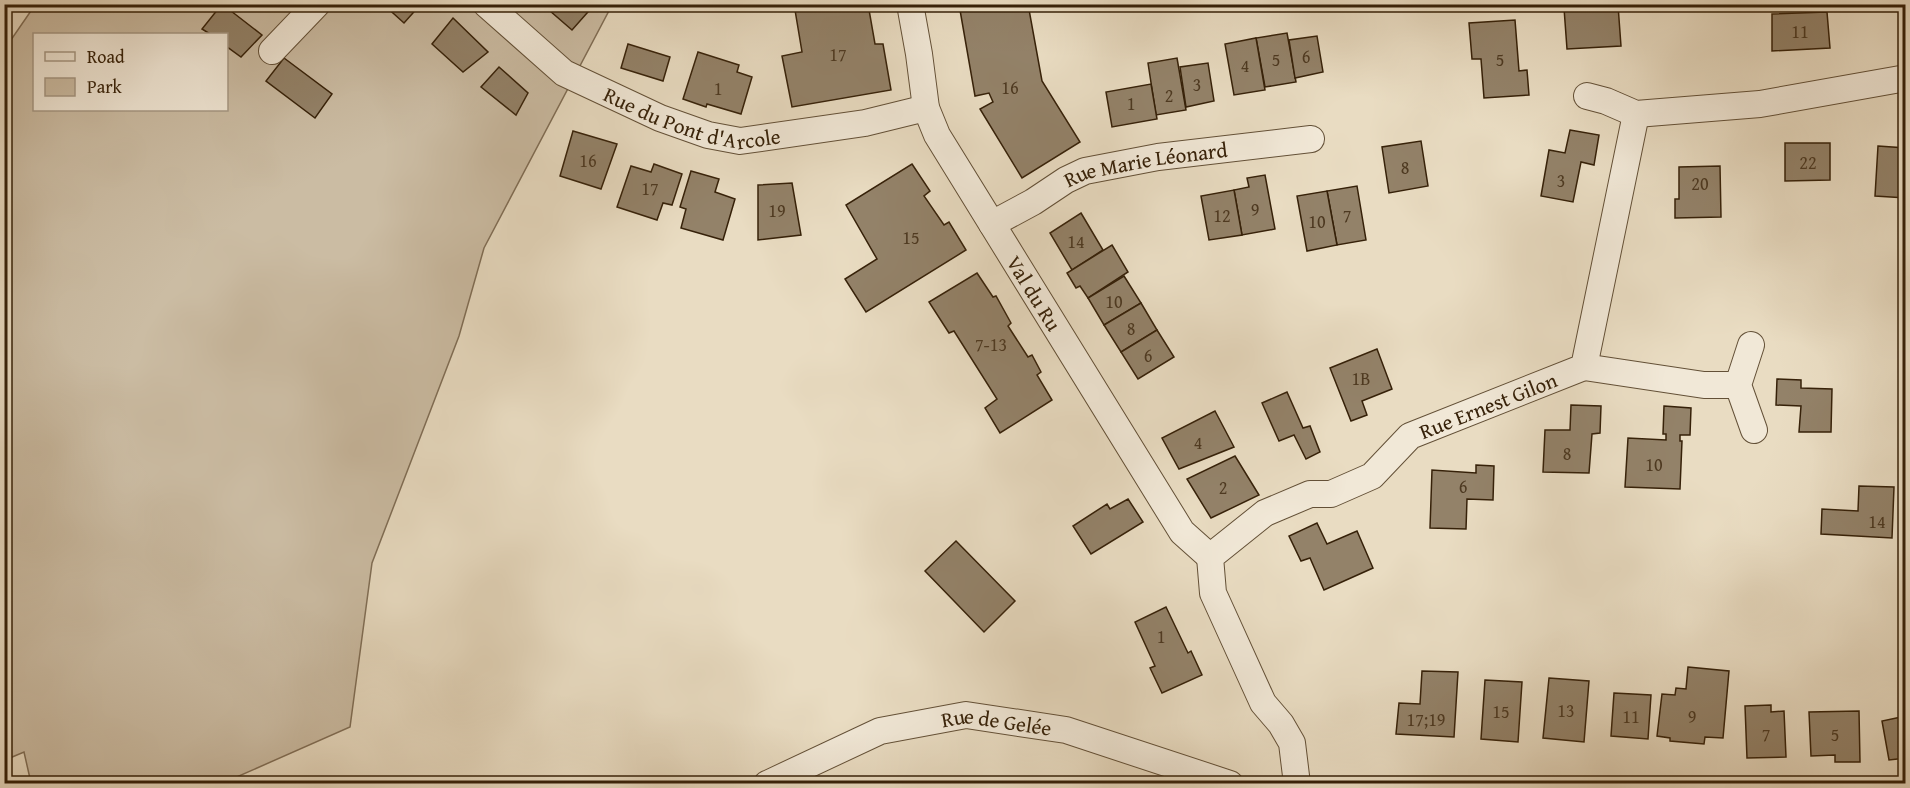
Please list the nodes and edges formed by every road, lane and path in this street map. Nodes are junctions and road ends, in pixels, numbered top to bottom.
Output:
1 (317, 4) edge
2 (486, 4) edge
3 (910, 4) edge
4 (272, 51) dead end
5 (1905, 78) edge
6 (1587, 96) dead end
7 (926, 108) junction
8 (1636, 114) junction
9 (1311, 139) dead end
10 (992, 224) junction
11 (1751, 345) dead end
12 (1584, 367) junction
13 (1738, 385) junction
14 (1754, 430) dead end
15 (1210, 557) junction
16 (767, 783) edge
17 (1230, 783) edge
18 (1297, 783) edge

1 - 4 street
2 - 7 street, Rue du Pont d'Arcole
3 - 7 street, Val du Ru
5 - 8 street
6 - 8 street
7 - 10 street, Val du Ru
8 - 12 street, Rue Ernest Gilon
9 - 10 street, Rue Marie Léonard
10 - 15 street, Val du Ru
11 - 13 street
12 - 13 street, Rue Ernest Gilon
12 - 15 street, Rue Ernest Gilon
13 - 14 street
15 - 18 street
16 - 17 street, Rue de Gelée

